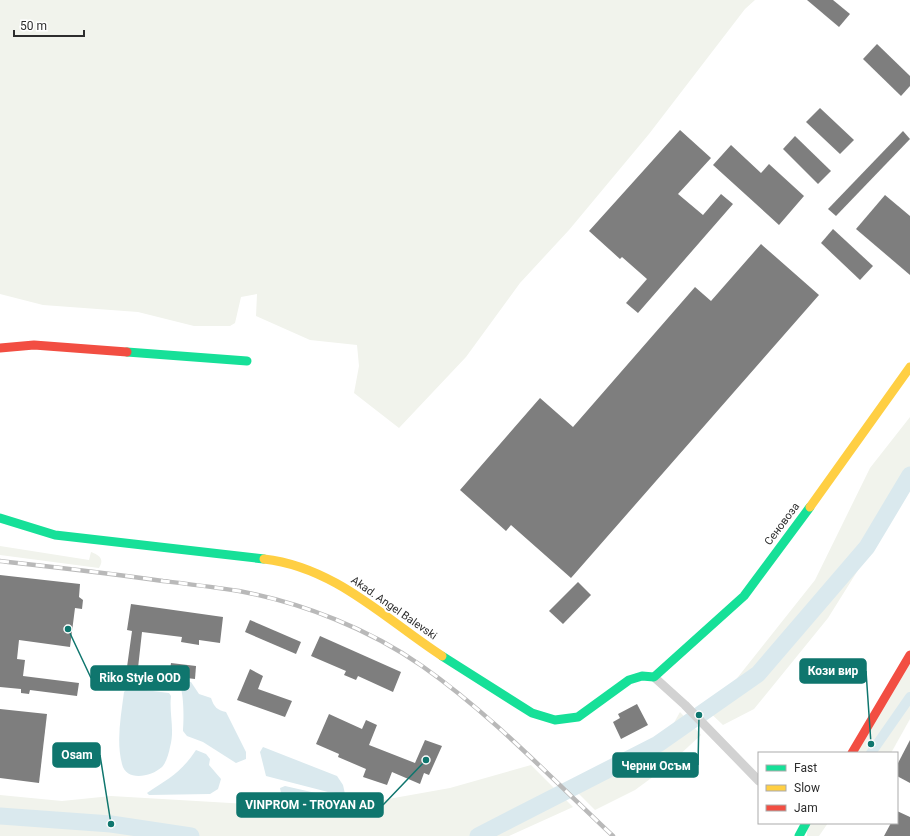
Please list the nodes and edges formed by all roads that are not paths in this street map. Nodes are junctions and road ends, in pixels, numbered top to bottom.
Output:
1 (0, 348) edge
2 (247, 362) dead end
3 (910, 367) edge
4 (0, 518) edge
5 (910, 655) edge
6 (654, 677) junction
7 (853, 752) edge
8 (758, 780) edge

1 - 2 street
3 - 6 street, Сеновоза
4 - 6 street, Akad. Angel Balevski
5 - 7 street
6 - 8 street

